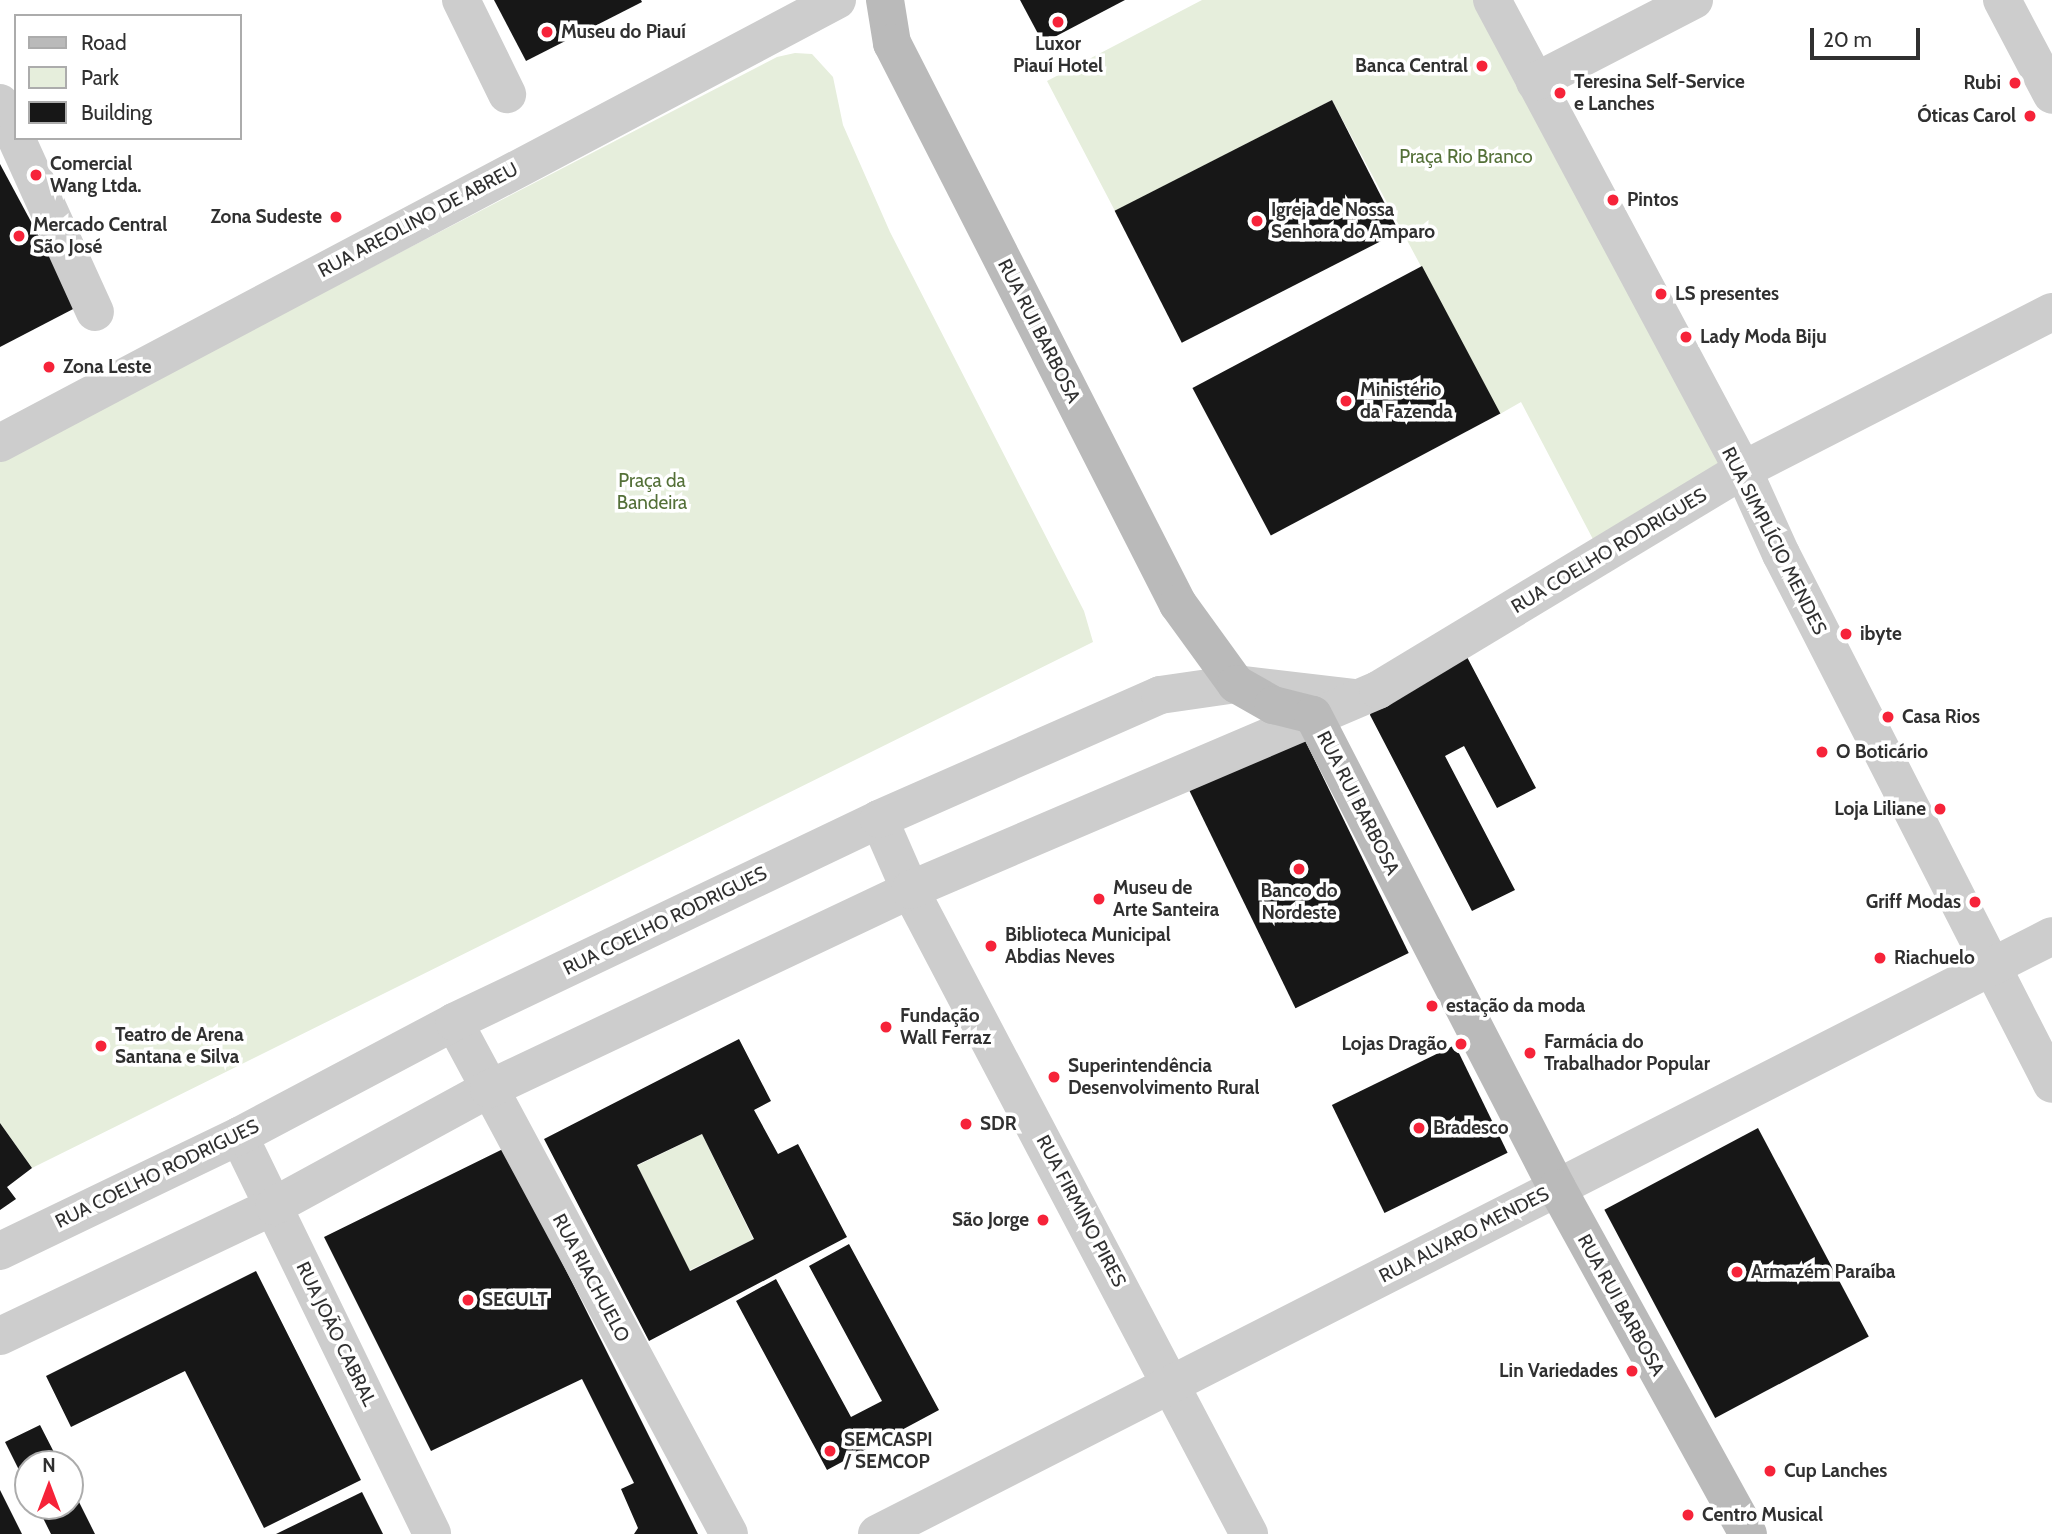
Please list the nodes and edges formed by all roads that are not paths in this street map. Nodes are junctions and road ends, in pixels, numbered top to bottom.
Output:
1 (461, 0) edge
2 (837, 0) edge
3 (886, 0) edge
4 (1492, 0) edge
5 (1694, 0) edge
6 (2002, 0) edge
7 (1535, 82) junction
8 (507, 94) dead end
9 (2052, 95) edge
10 (0, 103) edge
11 (14, 134) edge
12 (17, 140) edge
13 (95, 312) dead end
14 (2052, 312) edge
15 (0, 443) edge
16 (1743, 470) junction
17 (1236, 684) junction
18 (1356, 698) junction
19 (1313, 715) junction
20 (879, 819) junction
21 (910, 890) junction
22 (2052, 936) edge
23 (1992, 966) junction
24 (454, 1022) junction
25 (2052, 1084) edge
26 (489, 1089) junction
27 (239, 1136) junction
28 (1557, 1188) junction
29 (274, 1206) junction
30 (0, 1251) edge
31 (0, 1336) edge
32 (1171, 1383) junction
33 (432, 1534) edge
34 (729, 1534) edge
35 (877, 1534) edge
36 (1249, 1534) edge
37 (1748, 1534) edge

1 - 8 street
2 - 15 street, RUA AREOLINO DE ABREU
3 - 17 street, RUA RUI BARBOSA
4 - 7 street, RUA SIMPLÍCIO MENDES
5 - 7 street
6 - 9 street
7 - 16 street, RUA SIMPLÍCIO MENDES
10 - 11 street
12 - 13 street
14 - 16 street, RUA COELHO RODRIGUES
16 - 18 street, RUA COELHO RODRIGUES
16 - 23 street, RUA SIMPLÍCIO MENDES
17 - 18 street, RUA COELHO RODRIGUES
17 - 19 street, RUA RUI BARBOSA
17 - 20 street, RUA COELHO RODRIGUES
18 - 19 street, RUA COELHO RODRIGUES
19 - 21 street, RUA COELHO RODRIGUES
19 - 28 street, RUA RUI BARBOSA
20 - 21 street, RUA FIRMINO PIRES
20 - 24 street, RUA COELHO RODRIGUES
21 - 26 street
21 - 32 street, RUA FIRMINO PIRES
22 - 23 street, RUA ALVARO MENDES
23 - 25 street, RUA SIMPLÍCIO MENDES
23 - 28 street, RUA ALVARO MENDES
24 - 26 street, RUA RIACHUELO
24 - 27 street, RUA COELHO RODRIGUES
26 - 29 street
26 - 34 street, RUA RIACHUELO
27 - 29 street, RUA JOÃO CABRAL
27 - 30 street, RUA COELHO RODRIGUES
28 - 32 street, RUA ALVARO MENDES
28 - 37 street, RUA RUI BARBOSA
29 - 31 street
29 - 33 street, RUA JOÃO CABRAL
32 - 35 street, RUA ALVARO MENDES
32 - 36 street, RUA FIRMINO PIRES

